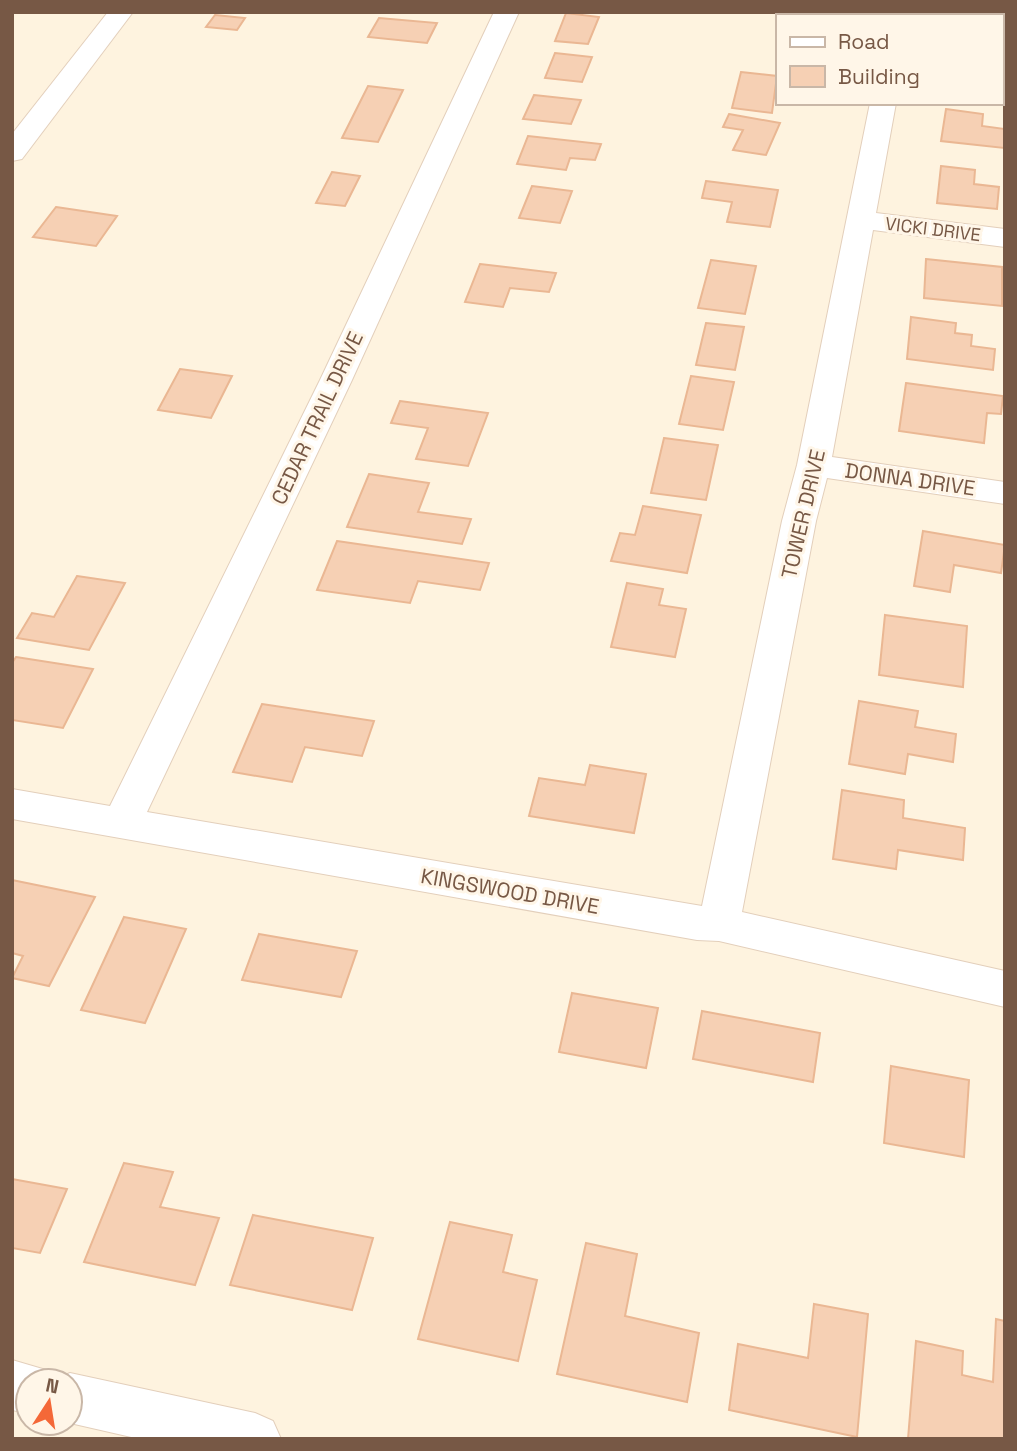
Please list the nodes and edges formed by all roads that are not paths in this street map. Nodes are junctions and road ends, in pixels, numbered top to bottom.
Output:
1 (121, 12) edge
2 (507, 12) edge
3 (883, 105) edge
4 (12, 153) edge
5 (862, 220) junction
6 (1005, 238) edge
7 (814, 466) junction
8 (1005, 493) edge
9 (12, 804) edge
10 (122, 822) junction
11 (719, 924) junction
12 (1005, 989) edge
13 (84, 1401) edge
14 (255, 1439) edge

1 - 4 street
2 - 10 street, CEDAR TRAIL DRIVE
3 - 5 street, TOWER DRIVE
5 - 6 street, VICKI DRIVE
5 - 7 street, TOWER DRIVE
7 - 8 street, DONNA DRIVE
7 - 11 street, TOWER DRIVE
9 - 10 street, KINGSWOOD DRIVE
10 - 11 street, KINGSWOOD DRIVE
11 - 12 street, KINGSWOOD DRIVE
13 - 14 street

